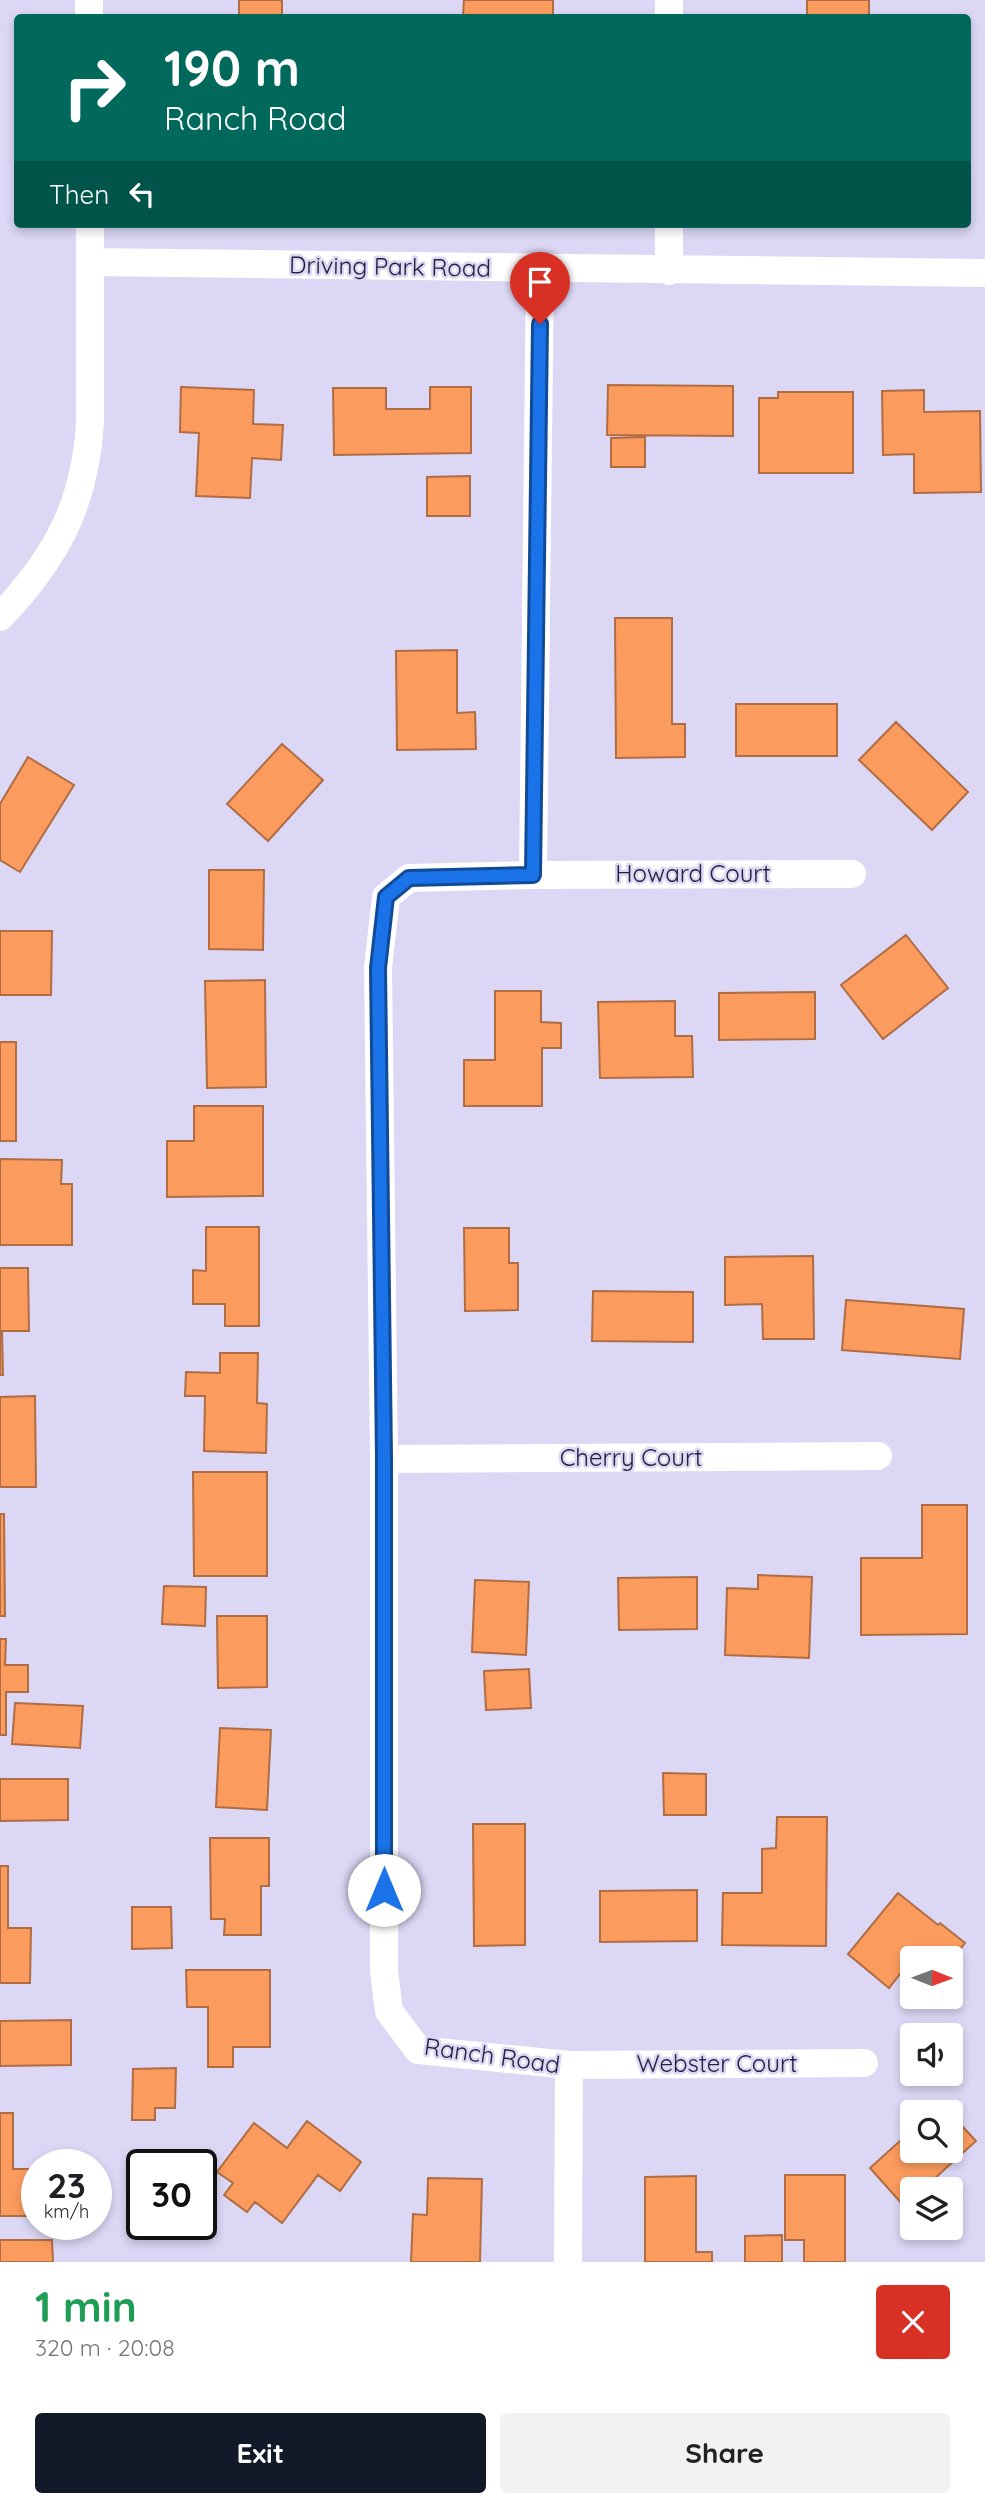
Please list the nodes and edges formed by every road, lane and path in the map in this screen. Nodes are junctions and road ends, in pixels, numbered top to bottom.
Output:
1 (90, 228) edge
2 (669, 228) edge
3 (90, 262) junction
4 (540, 269) junction
5 (669, 271) junction
6 (985, 273) edge
7 (0, 617) edge
8 (852, 874) dead end
9 (533, 875) junction
10 (878, 1457) dead end
11 (384, 1459) junction
12 (864, 2063) dead end
13 (569, 2065) junction
14 (568, 2262) edge

1 - 3 street
2 - 5 street
3 - 4 street, Driving Park Road
3 - 7 street
4 - 5 street, Driving Park Road
4 - 9 street
5 - 6 street, Driving Park Road
8 - 9 street, Howard Court
9 - 11 street, Ranch Road
10 - 11 street, Cherry Court
11 - 13 street, Ranch Road
12 - 13 street, Webster Court
13 - 14 street, Ranch Road

